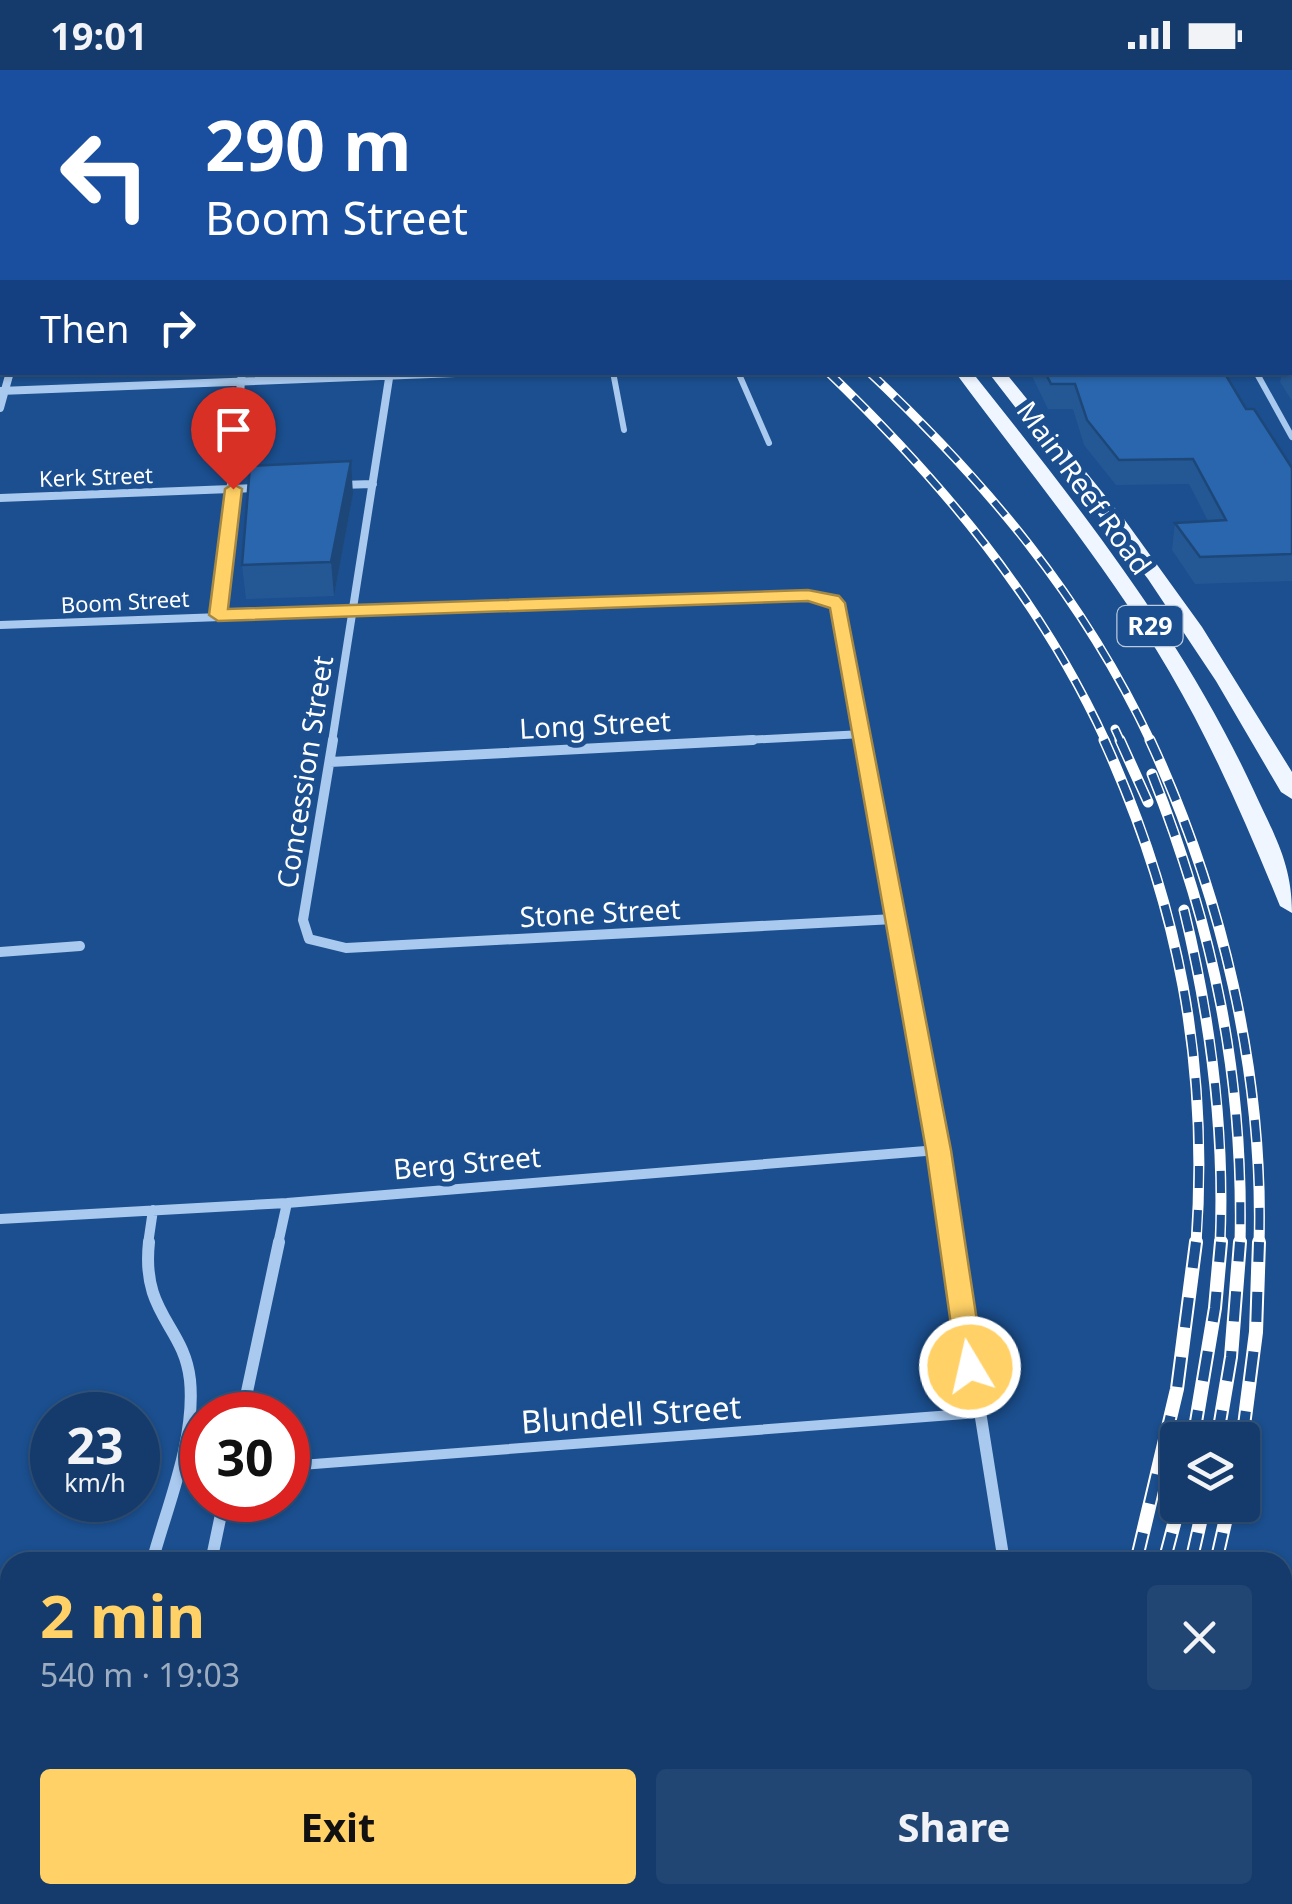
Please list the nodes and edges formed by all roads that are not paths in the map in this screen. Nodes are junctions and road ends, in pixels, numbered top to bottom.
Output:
1 (241, 375) edge
2 (373, 375) edge
3 (390, 375) edge
4 (613, 375) edge
5 (739, 375) edge
6 (965, 375) edge
7 (999, 375) edge
8 (1258, 375) edge
9 (240, 383) junction
10 (2, 391) edge
11 (0, 408) edge
12 (624, 430) dead end
13 (1292, 435) edge
14 (769, 444) dead end
15 (374, 484) junction
16 (321, 486) edge
17 (268, 488) edge
18 (233, 489) junction
19 (0, 498) edge
20 (354, 610) junction
21 (218, 615) junction
22 (0, 625) edge
23 (863, 734) junction
24 (330, 762) junction
25 (1292, 792) edge
26 (1292, 906) edge
27 (894, 920) junction
28 (309, 939) joint
29 (80, 946) dead end
30 (0, 952) edge
31 (938, 1150) junction
32 (287, 1203) junction
33 (152, 1210) junction
34 (0, 1219) edge
35 (247, 1392) edge
36 (978, 1414) junction
37 (310, 1464) edge
38 (219, 1522) edge
39 (154, 1552) edge
40 (213, 1552) edge
41 (1002, 1552) edge

1 - 9 street
2 - 9 street
3 - 15 street, Concession Street
4 - 12 lane
5 - 14 lane
6 - 26 main road, Main Reef Road / R29
7 - 25 main road, Main Reef Road / R29
8 - 13 lane
9 - 10 street
9 - 18 street
10 - 11 street
15 - 16 street
15 - 20 street, Concession Street
17 - 18 street, Kerk Street
18 - 19 street, Kerk Street
18 - 21 street
20 - 21 street, Boom Street
20 - 23 street, Boom Street
20 - 24 street, Concession Street
21 - 22 street, Boom Street
23 - 24 street, Long Street
23 - 27 street
24 - 28 street, Concession Street
27 - 28 street, Stone Street
27 - 31 street
29 - 30 street
31 - 32 street, Berg Street
31 - 36 street
32 - 33 street, Berg Street
32 - 35 street
33 - 34 street, Berg Street
33 - 39 street
36 - 37 lane, Blundell Street
36 - 41 street
38 - 40 street

